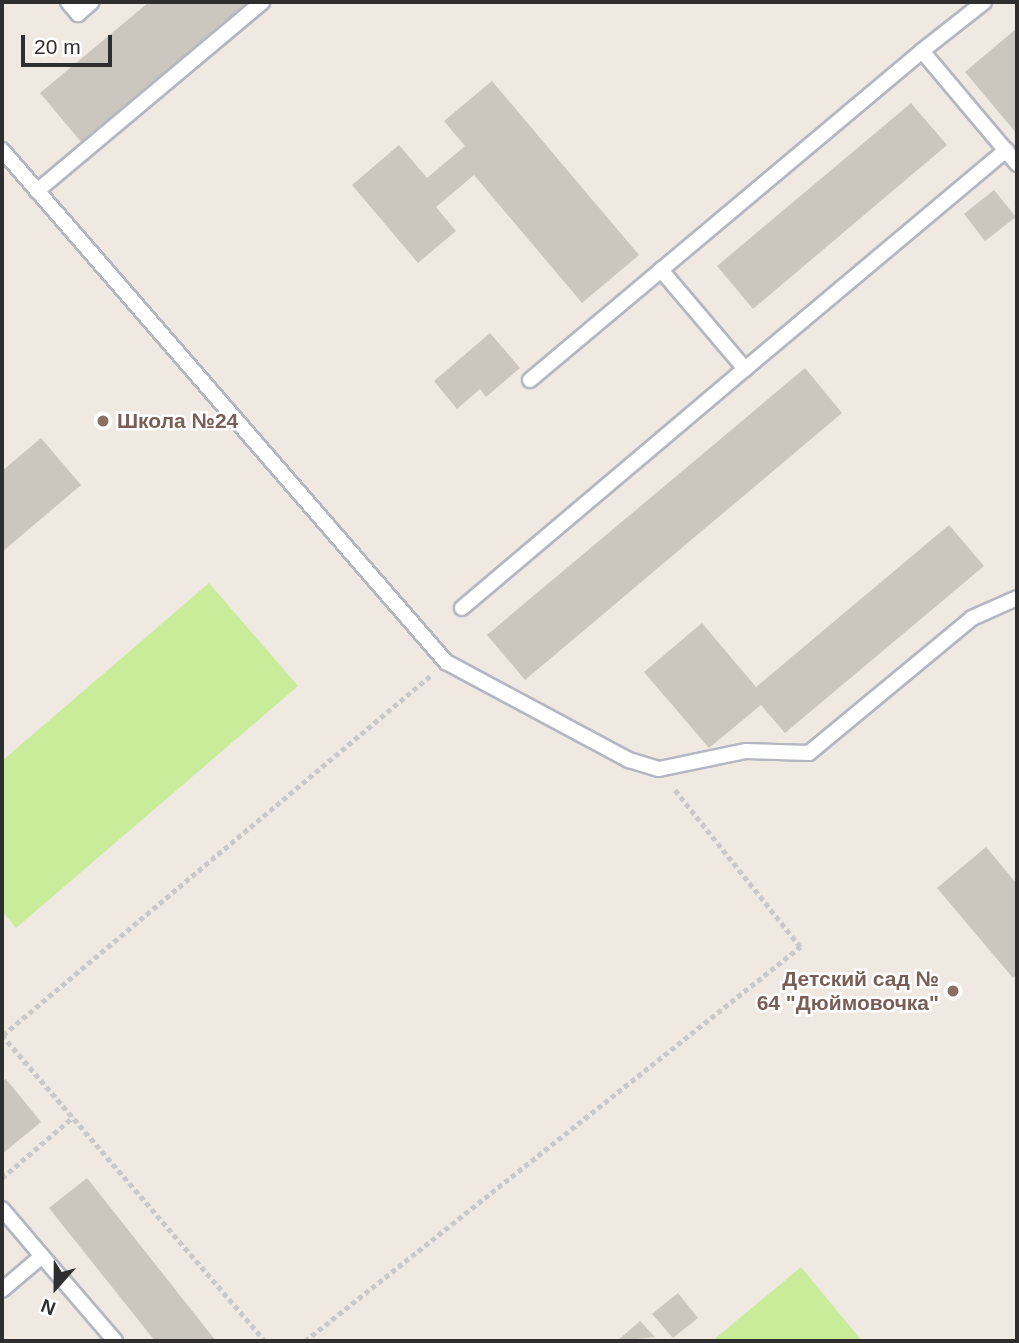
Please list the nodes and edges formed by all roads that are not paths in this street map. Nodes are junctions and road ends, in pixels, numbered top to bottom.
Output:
1 (68, 2) edge
2 (92, 2) edge
3 (262, 2) edge
4 (984, 2) edge
5 (922, 51) junction
6 (2, 150) edge
7 (1006, 150) junction
8 (1017, 164) edge
9 (37, 191) junction
10 (661, 270) junction
11 (745, 369) junction
12 (530, 380) dead end
13 (1017, 598) edge
14 (462, 608) dead end
15 (2, 1209) edge
16 (42, 1256) junction
17 (2, 1290) edge
18 (115, 1341) edge

1 - 2 lane
3 - 9 lane
4 - 5 lane
5 - 7 lane
5 - 10 lane
6 - 9 lane
7 - 8 lane
7 - 11 lane
9 - 13 lane
10 - 11 lane
10 - 12 lane
11 - 14 lane
15 - 16 lane
16 - 17 lane
16 - 18 lane

